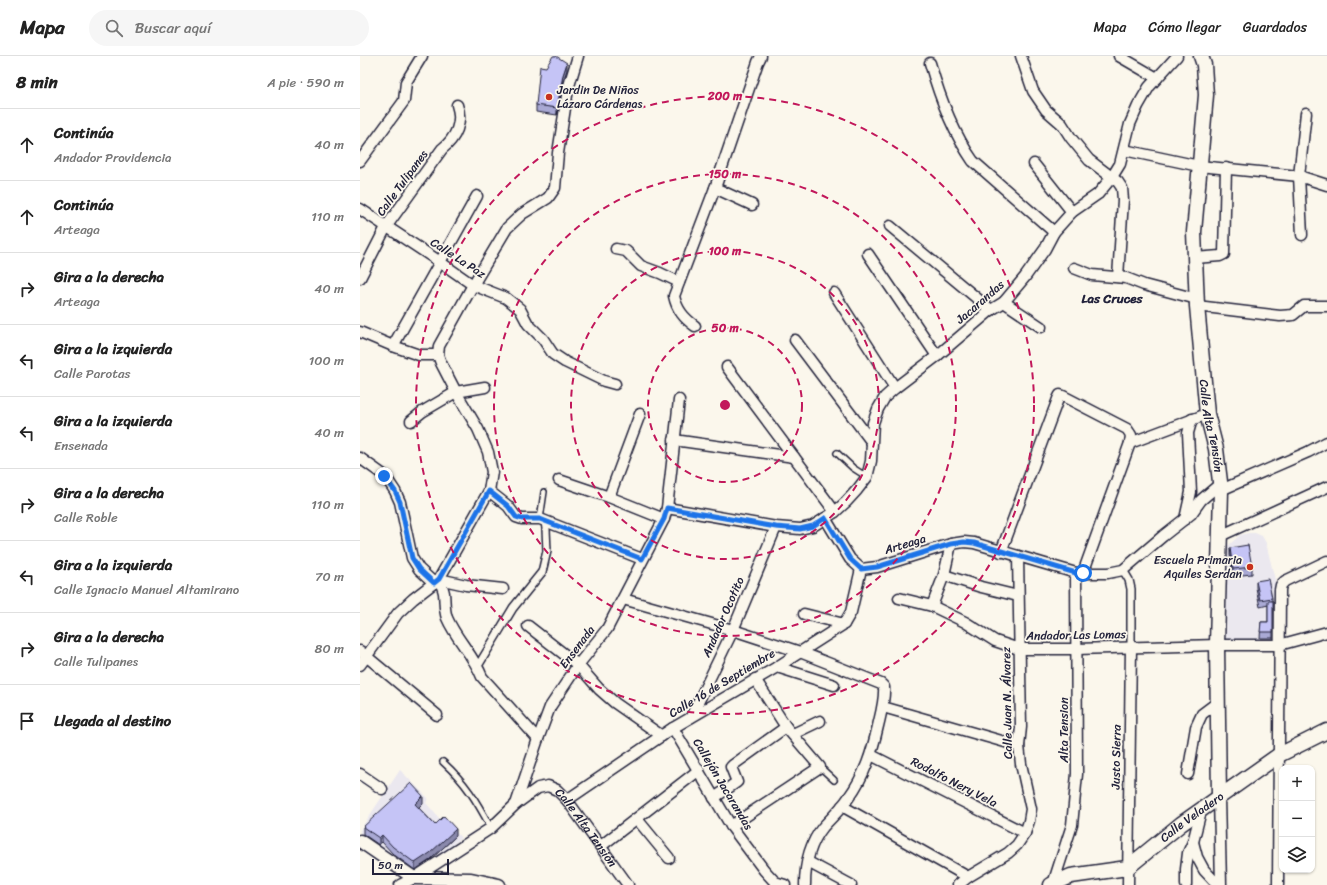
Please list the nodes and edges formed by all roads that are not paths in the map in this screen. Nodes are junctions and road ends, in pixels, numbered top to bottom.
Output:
1 (422, 56) edge
2 (578, 56) edge
3 (761, 56) edge
4 (1021, 56) edge
5 (1119, 56) edge
6 (1177, 56) edge
7 (1201, 56) edge
8 (930, 63) dead end
9 (1157, 78) junction
10 (457, 105) dead end
11 (1306, 113) dead end
12 (1124, 150) junction
13 (360, 162) edge
14 (1034, 164) dead end
15 (1199, 166) junction
16 (1226, 168) junction
17 (1299, 176) junction
18 (1112, 178) junction
19 (1327, 186) edge
20 (715, 188) junction
21 (477, 196) dead end
22 (752, 205) dead end
23 (360, 209) edge
24 (1072, 212) junction
25 (890, 226) dead end
26 (386, 227) junction
27 (1054, 232) junction
28 (1302, 235) dead end
29 (616, 249) dead end
30 (868, 254) dead end
31 (1195, 258) junction
32 (440, 262) junction
33 (1074, 268) dead end
34 (1118, 277) junction
35 (360, 278) edge
36 (679, 282) junction
37 (473, 285) junction
38 (834, 293) dead end
39 (1004, 302) junction
40 (1197, 302) junction
41 (1327, 306) edge
42 (991, 310) junction
43 (695, 326) dead end
44 (1041, 327) dead end
45 (360, 332) edge
46 (795, 340) dead end
47 (393, 346) junction
48 (438, 355) junction
49 (937, 356) junction
50 (727, 367) dead end
51 (615, 384) dead end
52 (486, 387) dead end
53 (895, 388) junction
54 (456, 392) junction
55 (679, 400) dead end
56 (640, 414) dead end
57 (1207, 414) junction
58 (1192, 419) junction
59 (411, 421) dead end
60 (1130, 439) junction
61 (674, 440) junction
62 (871, 441) junction
63 (1327, 442) edge
64 (837, 453) dead end
65 (794, 457) junction
66 (360, 458) edge
67 (867, 477) junction
68 (559, 480) dead end
69 (1221, 487) junction
70 (1327, 487) edge
71 (489, 491) junction
72 (544, 492) dead end
73 (609, 497) junction
74 (667, 508) junction
75 (835, 512) junction
76 (825, 518) junction
77 (664, 519) junction
78 (1184, 519) junction
79 (542, 520) junction
80 (776, 527) junction
81 (1220, 536) junction
82 (951, 544) junction
83 (1001, 552) junction
84 (1018, 556) junction
85 (642, 559) junction
86 (1327, 562) edge
87 (861, 569) junction
88 (1123, 570) junction
89 (1079, 573) junction
90 (944, 575) junction
91 (436, 581) junction
92 (503, 589) dead end
93 (1018, 596) junction
94 (899, 598) dead end
95 (623, 599) junction
96 (932, 606) junction
97 (804, 614) dead end
98 (844, 624) junction
99 (528, 626) dead end
100 (733, 630) junction
101 (1327, 632) edge
102 (1216, 645) junction
103 (1279, 645) junction
104 (1131, 647) junction
105 (1019, 649) junction
106 (1076, 649) junction
107 (800, 652) junction
108 (363, 653) edge
109 (360, 665) edge
110 (578, 665) junction
111 (478, 666) junction
112 (777, 667) junction
113 (755, 679) junction
114 (834, 685) dead end
115 (1218, 702) junction
116 (883, 707) junction
117 (437, 715) dead end
118 (691, 717) junction
119 (820, 721) dead end
120 (673, 728) junction
121 (789, 731) junction
122 (1327, 731) edge
123 (662, 736) junction
124 (538, 739) junction
125 (1019, 746) junction
126 (871, 755) junction
127 (1279, 755) junction
128 (443, 762) dead end
129 (820, 767) junction
130 (699, 770) junction
131 (360, 774) edge
132 (1188, 774) dead end
133 (834, 780) dead end
134 (382, 789) dead end
135 (1219, 797) junction
136 (714, 798) junction
137 (567, 800) junction
138 (516, 804) junction
139 (842, 806) junction
140 (1201, 811) junction
141 (637, 819) junction
142 (731, 826) junction
143 (491, 828) junction
144 (1025, 833) junction
145 (360, 840) edge
146 (1193, 842) junction
147 (601, 846) junction
148 (669, 858) dead end
149 (808, 862) junction
150 (1127, 868) junction
151 (968, 877) junction
152 (414, 878) junction
153 (400, 885) edge
154 (427, 885) edge
155 (499, 885) edge
156 (628, 885) edge
157 (785, 885) edge
158 (805, 885) edge
159 (851, 885) edge
160 (958, 885) edge
161 (1052, 885) edge
162 (1128, 885) edge
163 (1186, 885) edge
164 (1218, 885) edge
165 (1221, 885) edge
166 (1278, 885) edge

1 - 13 street
2 - 37 street
3 - 20 street
4 - 18 street
5 - 9 street
6 - 9 street, Jacarandas
7 - 15 main road, Calle Alta Tensión
8 - 27 street
9 - 12 street, Jacarandas
10 - 26 street, Calle Tulipanes
11 - 17 street
12 - 15 street
12 - 18 street, Jacarandas
14 - 24 street
15 - 16 street
15 - 31 main road, Calle Alta Tensión
16 - 17 street
16 - 31 street
17 - 19 street
17 - 28 street
18 - 24 street, Jacarandas
18 - 34 street
20 - 22 street
20 - 36 street
21 - 32 street
23 - 26 street, Calle La Paz
24 - 27 street, Jacarandas
25 - 42 street
26 - 32 street, Calle La Paz
26 - 35 street, Calle Tulipanes
27 - 39 street, Jacarandas
29 - 36 street
30 - 49 street
31 - 40 main road, Calle Alta Tensión
32 - 37 street, Calle La Paz
32 - 47 street
33 - 34 street
34 - 40 street
36 - 43 street
37 - 48 street
37 - 51 street, Calle La Paz
38 - 53 street
39 - 42 street, Jacarandas
39 - 44 street
40 - 41 street
40 - 57 main road, Calle Alta Tensión
42 - 49 street, Jacarandas
45 - 47 street
46 - 62 street
47 - 48 street
48 - 54 street
49 - 53 street, Jacarandas
50 - 65 street
52 - 54 street
53 - 62 street, Jacarandas
54 - 59 street
54 - 71 street
55 - 61 street, Ensenada
56 - 73 street
57 - 58 street
57 - 69 main road, Calle Alta Tensión
58 - 60 street
58 - 78 street
60 - 83 street
60 - 89 street, Alta Tension
61 - 65 street
61 - 74 street, Ensenada
62 - 67 street, Jacarandas
63 - 69 street
64 - 67 lane
65 - 75 street
66 - 91 street
67 - 75 street, Jacarandas
68 - 73 street
69 - 78 street
69 - 81 main road, Calle Alta Tensión
70 - 81 street
71 - 79 street
71 - 91 street
72 - 79 lane
73 - 77 street
74 - 77 street, Ensenada
74 - 80 street, Jacarandas
75 - 76 street, Jacarandas
76 - 80 street, Jacarandas
76 - 87 street
77 - 85 street, Ensenada
78 - 88 street
79 - 85 street
79 - 111 street
80 - 100 street, Andador Ocotito
81 - 102 main road, Calle Alta Tensión
82 - 83 street, Arteaga
82 - 87 street, Arteaga
82 - 90 street
83 - 84 street, Arteaga
84 - 89 street, Arteaga
84 - 93 street, Calle Juan N. Álvarez
85 - 95 street, Ensenada
86 - 103 street
87 - 98 street
88 - 89 street, Arteaga
88 - 104 street
89 - 106 street, Alta Tension
90 - 93 street
90 - 96 street
91 - 92 street
91 - 108 street
91 - 111 street
93 - 105 street, Calle Juan N. Álvarez
94 - 96 street, Andador Las Lomas
95 - 100 street
95 - 110 street, Ensenada
96 - 105 street, Andador Las Lomas
97 - 98 street
98 - 107 street, Calle 16 de Septiembre
99 - 110 street
100 - 107 street
100 - 118 street, Andador Ocotito
101 - 103 street, Andador Las Lomas
102 - 103 street, Andador Las Lomas
102 - 104 street, Andador Las Lomas
102 - 115 main road, Calle Alta Tensión
103 - 127 street
104 - 106 street, Andador Las Lomas
104 - 150 street, Justo Sierra
105 - 106 street, Andador Las Lomas
105 - 125 street, Calle Juan N. Álvarez
106 - 161 street, Alta Tension
107 - 112 street, Calle 16 de Septiembre
107 - 116 street
108 - 109 street
108 - 117 street
110 - 123 street
110 - 124 street, Ensenada
111 - 124 street
112 - 113 street, Calle 16 de Septiembre
112 - 114 street
113 - 118 street, Calle 16 de Septiembre
113 - 121 street
115 - 132 street
115 - 135 main road, Calle Alta Tensión
116 - 125 street
116 - 126 street
118 - 120 street, Calle 16 de Septiembre
119 - 121 street
120 - 123 street, Calle 16 de Septiembre
120 - 130 street, Callejón Jacarandas
121 - 129 street
121 - 136 street
122 - 127 main road, Calle Veladero
123 - 137 street, Calle 16 de Septiembre
124 - 138 street, Ensenada
125 - 144 street, Calle Juan N. Álvarez
126 - 139 street
126 - 144 street, Rodolfo Nery Vela
127 - 135 main road, Calle Veladero
127 - 166 street
128 - 143 lane
129 - 133 lane
129 - 142 street
130 - 136 street, Callejón Jacarandas
130 - 141 street
131 - 134 street
135 - 140 main road, Calle Veladero
135 - 165 street
136 - 142 street, Callejón Jacarandas
137 - 138 street, Calle Alta Tensión
137 - 147 street, Calle Alta Tensión
138 - 143 street, Calle Alta Tensión
139 - 149 street
139 - 151 street
140 - 146 street
140 - 150 main road, Calle Veladero
141 - 147 street
141 - 148 street
142 - 157 street, Callejón Jacarandas
143 - 152 street, Calle Alta Tensión
144 - 151 street, Calle Juan N. Álvarez
145 - 152 street
146 - 163 street
146 - 164 street
147 - 156 street, Calle Alta Tensión
149 - 158 street
149 - 159 street
150 - 161 main road
150 - 162 street, Justo Sierra
151 - 160 street, Calle Juan N. Álvarez
152 - 153 street, Calle Alta Tensión
152 - 154 street
152 - 155 street

